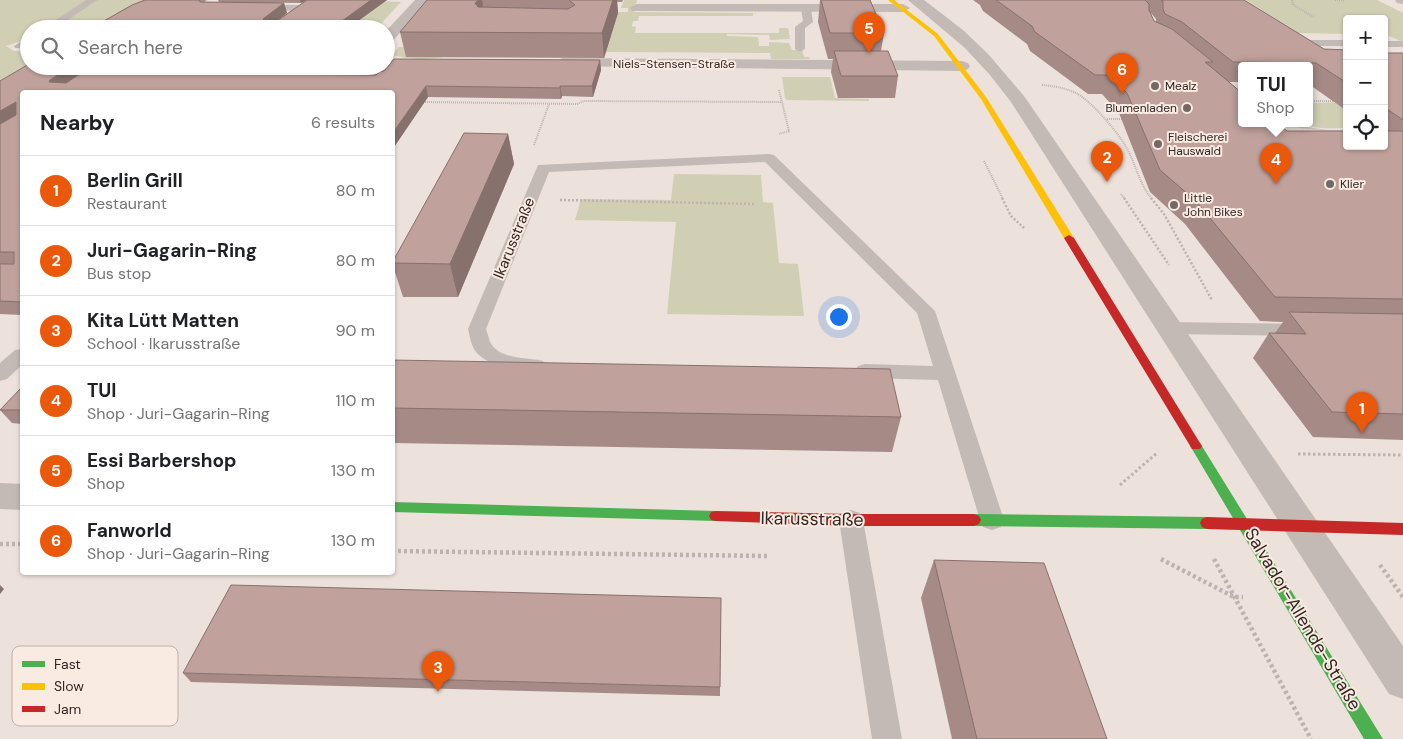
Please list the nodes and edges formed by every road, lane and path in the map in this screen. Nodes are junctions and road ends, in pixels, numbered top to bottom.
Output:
1 (94, 0) edge
2 (422, 0) edge
3 (891, 0) edge
4 (1336, 0) edge
5 (1345, 0) edge
6 (909, 4) edge
7 (249, 8) edge
8 (636, 8) dead end
9 (806, 9) junction
10 (411, 12) junction
11 (467, 12) edge
12 (289, 18) edge
13 (62, 20) edge
14 (395, 30) edge
15 (1280, 32) edge
16 (1343, 44) edge
17 (1388, 44) edge
18 (1403, 44) edge
19 (800, 48) dead end
20 (550, 63) edge
21 (779, 65) junction
22 (962, 66) junction
23 (375, 75) edge
24 (372, 79) edge
25 (1040, 85) dead end
26 (1313, 101) edge
27 (1338, 101) edge
28 (422, 102) edge
29 (780, 102) junction
30 (549, 104) junction
31 (1125, 119) edge
32 (1106, 120) junction
33 (1300, 127) edge
34 (1343, 131) edge
35 (769, 158) junction
36 (543, 168) junction
37 (530, 200) junction
38 (755, 204) dead end
39 (1214, 305) dead end
40 (1169, 328) junction
41 (1327, 330) edge
42 (20, 357) edge
43 (554, 366) edge
44 (848, 371) edge
45 (945, 373) junction
46 (0, 374) edge
47 (1298, 454) dead end
48 (1403, 455) edge
49 (0, 496) edge
50 (20, 497) edge
51 (395, 507) edge
52 (851, 520) junction
53 (992, 520) junction
54 (1243, 524) junction
55 (1300, 526) junction
56 (1403, 529) edge
57 (0, 544) edge
58 (20, 544) edge
59 (395, 551) edge
60 (777, 556) dead end
61 (1153, 559) dead end
62 (1234, 597) dead end
63 (1403, 680) edge
64 (888, 739) edge
65 (1374, 739) edge

1 - 13 lane
2 - 10 street
3 - 6 street
4 - 5 path
6 - 9 street
6 - 22 street
6 - 40 street
7 - 12 lane
8 - 9 street
9 - 19 lane
10 - 11 street
10 - 14 street
15 - 16 lane
17 - 18 lane
20 - 21 street, Niels-Stensen-Straße
21 - 22 street, Niels-Stensen-Straße
21 - 29 path
22 - 54 street
23 - 24 path
25 - 32 path
26 - 27 path
28 - 30 path
29 - 30 path
29 - 35 path
30 - 36 path
31 - 32 path
32 - 39 path
33 - 34 path
35 - 36 lane
35 - 45 lane
36 - 37 lane, Ikarusstraße
37 - 38 path
37 - 43 lane, Ikarusstraße
40 - 41 lane
40 - 55 street
42 - 46 lane
44 - 45 lane
45 - 53 lane
47 - 48 path
49 - 50 street
51 - 52 street, Ikarusstraße
52 - 53 street, Ikarusstraße
52 - 64 lane
53 - 54 street, Ikarusstraße
54 - 55 street, Salvador-Allende-Straße
54 - 65 street, Salvador-Allende-Straße
55 - 56 street, Salvador-Allende-Straße
55 - 63 street
57 - 58 path
59 - 60 path
61 - 62 path

